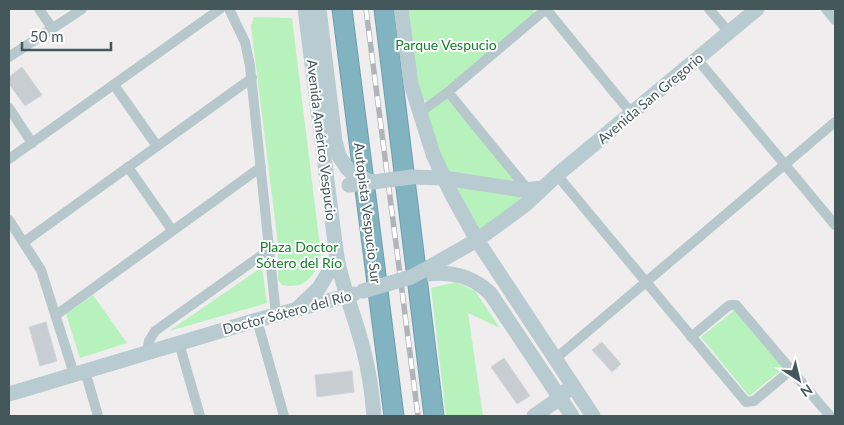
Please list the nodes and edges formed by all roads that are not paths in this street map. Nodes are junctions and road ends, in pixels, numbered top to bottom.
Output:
1 (39, 9) edge
2 (82, 9) edge
3 (220, 9) edge
4 (229, 9) edge
5 (305, 9) edge
6 (319, 9) edge
7 (342, 9) edge
8 (384, 9) edge
9 (401, 9) edge
10 (546, 9) edge
11 (709, 9) edge
12 (757, 9) edge
13 (826, 9) edge
14 (835, 20) edge
15 (52, 28) junction
16 (729, 32) junction
17 (9, 57) edge
18 (697, 59) junction
19 (252, 78) junction
20 (114, 85) junction
21 (448, 92) junction
22 (9, 108) edge
23 (419, 113) junction
24 (631, 113) junction
25 (835, 122) edge
26 (32, 142) junction
27 (157, 146) junction
28 (9, 159) edge
29 (785, 165) junction
30 (128, 167) junction
31 (261, 167) junction
32 (557, 175) junction
33 (444, 178) junction
34 (369, 182) junction
35 (536, 189) junction
36 (330, 202) junction
37 (9, 220) edge
38 (835, 225) edge
39 (172, 230) junction
40 (477, 240) junction
41 (24, 242) junction
42 (269, 250) junction
43 (337, 258) junction
44 (427, 272) junction
45 (646, 282) junction
46 (346, 296) junction
47 (295, 310) junction
48 (56, 315) junction
49 (276, 315) junction
50 (257, 320) junction
51 (692, 337) junction
52 (179, 343) junction
53 (147, 352) junction
54 (555, 358) junction
55 (791, 370) junction
56 (79, 373) junction
57 (567, 377) junction
58 (9, 394) edge
59 (560, 398) junction
60 (98, 416) edge
61 (200, 416) edge
62 (284, 416) edge
63 (374, 416) edge
64 (394, 416) edge
65 (434, 416) edge
66 (534, 416) edge
67 (572, 416) edge
68 (592, 416) edge
69 (830, 416) edge

1 - 15 street
2 - 15 street
3 - 20 street
4 - 19 street
5 - 36 main road, Avenida Américo Vespucio
6 - 34 main road, bridge
7 - 64 highway, Autopista Vespucio Sur
8 - 65 highway
9 - 23 main road
10 - 21 street
10 - 24 street
11 - 16 street
12 - 16 main road, Avenida San Gregorio
13 - 14 street
15 - 17 street
16 - 18 main road, Avenida San Gregorio
18 - 24 main road, Avenida San Gregorio
18 - 29 street
19 - 27 street
19 - 31 street
20 - 26 street
20 - 27 street
21 - 23 street
21 - 35 street
22 - 26 street
23 - 33 main road
24 - 32 main road, Avenida San Gregorio
25 - 29 street
26 - 28 street
27 - 30 street
29 - 38 street
29 - 45 street
30 - 39 street
30 - 41 street
31 - 39 street
31 - 42 street
32 - 35 main road, Avenida San Gregorio
32 - 45 street
33 - 34 main road, bridge
33 - 35 main road
33 - 40 main road
34 - 36 main road, bridge
35 - 40 main road, Avenida San Gregorio
36 - 43 main road, Avenida Américo Vespucio
37 - 41 street
39 - 48 street
40 - 44 main road
40 - 54 main road
41 - 48 street
42 - 49 street
42 - 53 street
43 - 46 main road, Avenida Américo Vespucio
43 - 47 main road
44 - 46 main road, Doctor Sótero del Río, bridge
44 - 59 main road
45 - 51 street
45 - 54 street
46 - 47 main road, Doctor Sótero del Río
46 - 63 main road, Avenida Américo Vespucio
47 - 49 main road, Doctor Sótero del Río
48 - 56 street
49 - 50 main road, Doctor Sótero del Río
50 - 52 main road, Doctor Sótero del Río
50 - 62 street
51 - 55 street
51 - 55 street
52 - 53 main road, Doctor Sótero del Río
52 - 61 street
53 - 56 main road, Doctor Sótero del Río
54 - 57 main road
55 - 69 street
56 - 58 main road, Doctor Sótero del Río
56 - 60 street
57 - 59 main road
57 - 68 main road
59 - 66 main road
59 - 67 main road

